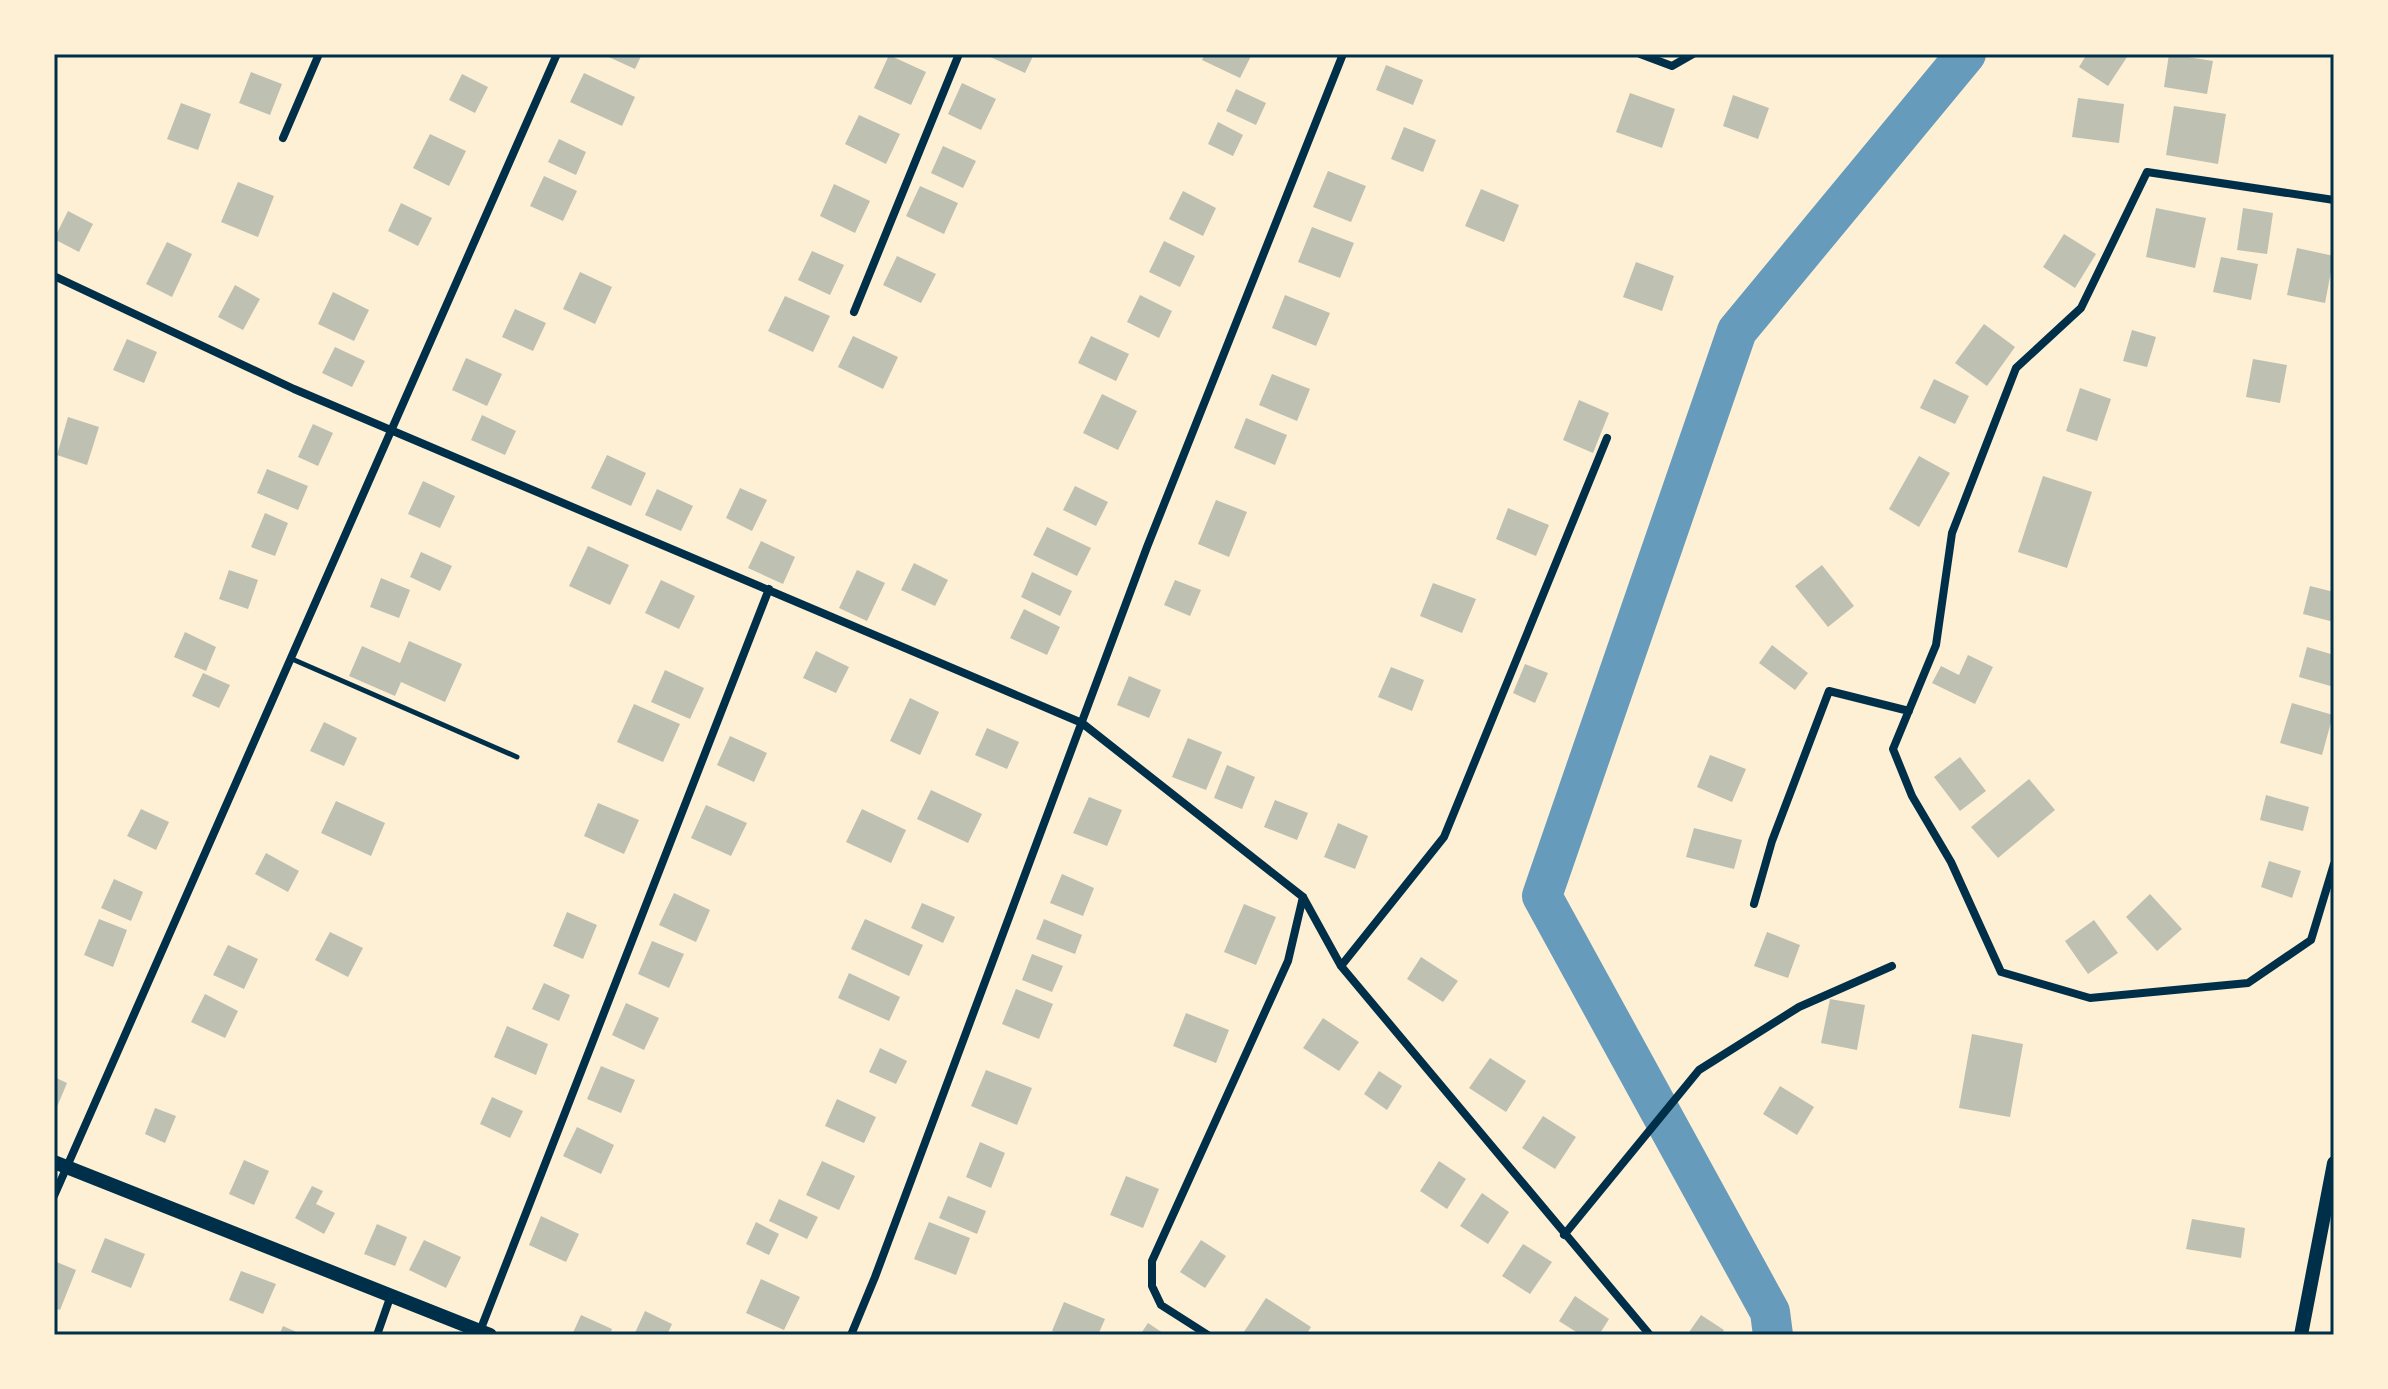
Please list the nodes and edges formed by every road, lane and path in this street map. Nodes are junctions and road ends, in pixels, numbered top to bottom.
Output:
1 (319, 54) edge
2 (557, 54) edge
3 (959, 54) edge
4 (1343, 54) edge
5 (1640, 54) edge
6 (1693, 54) edge
7 (283, 138) dead end
8 (2334, 200) edge
9 (54, 276) edge
10 (854, 312) dead end
11 (392, 428) junction
12 (1607, 438) dead end
13 (769, 589) junction
14 (292, 659) junction
15 (1909, 711) junction
16 (1082, 723) junction
17 (517, 757) dead end
18 (2334, 864) edge
19 (1303, 897) junction
20 (1754, 904) dead end
21 (1341, 966) junction
22 (1892, 966) dead end
23 (2334, 1163) edge
24 (60, 1165) edge
25 (54, 1196) edge
26 (1564, 1235) junction
27 (391, 1295) junction
28 (485, 1333) edge
29 (377, 1335) edge
30 (851, 1335) edge
31 (1208, 1335) edge
32 (1650, 1335) edge
33 (2301, 1335) edge

1 - 7 street
2 - 11 street
3 - 10 street
4 - 16 street
5 - 6 street
8 - 15 street
9 - 11 street
11 - 13 street
11 - 14 street
12 - 21 street
13 - 16 street
13 - 28 street
14 - 17 lane
14 - 24 street
15 - 18 street
15 - 20 street
16 - 19 street
16 - 30 street
19 - 21 street
19 - 31 street
21 - 26 street
22 - 26 street
23 - 33 main road
24 - 25 street
24 - 27 main road
26 - 32 street
27 - 28 main road
27 - 29 street

